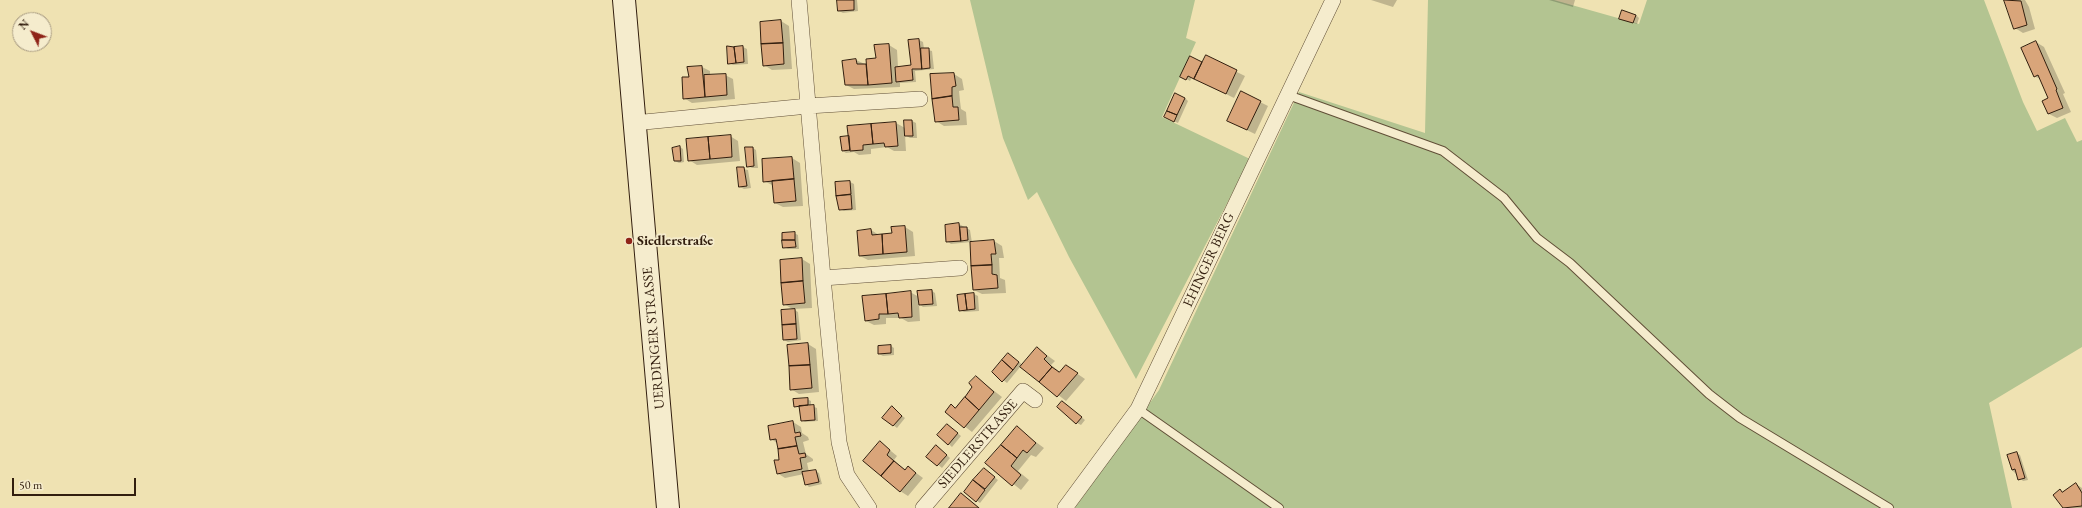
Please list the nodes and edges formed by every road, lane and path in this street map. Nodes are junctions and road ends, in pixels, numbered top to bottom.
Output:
1 (624, 0) edge
2 (799, 0) edge
3 (1333, 0) edge
4 (1288, 95) junction
5 (920, 99) dead end
6 (808, 106) junction
7 (634, 123) junction
8 (960, 268) dead end
9 (823, 278) junction
10 (1035, 400) dead end
11 (1138, 409) junction
12 (668, 508) edge
13 (869, 508) edge
14 (923, 508) edge
15 (1066, 508) edge
16 (1279, 508) edge
17 (1890, 508) edge

1 - 7 main road, UERDINGER STRASSE
2 - 6 street
3 - 4 street, EHINGER BERG
4 - 11 street, EHINGER BERG
4 - 17 lane
5 - 6 street
6 - 7 street
6 - 9 street
7 - 12 main road, UERDINGER STRASSE
8 - 9 street
9 - 13 street
10 - 14 street, SIEDLERSTRASSE
11 - 15 street, EHINGER BERG
11 - 16 lane

